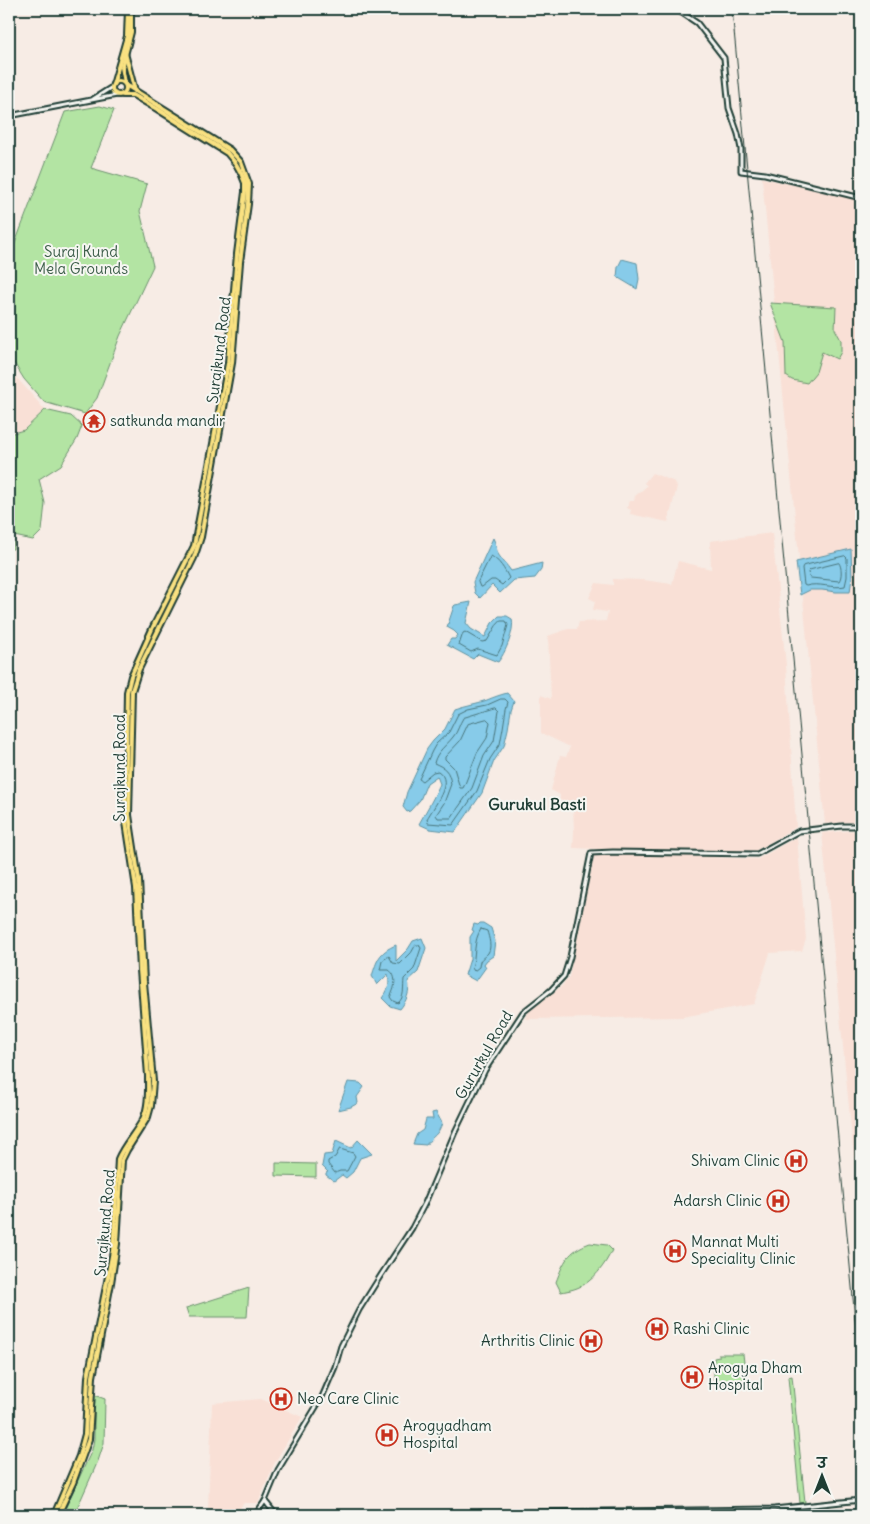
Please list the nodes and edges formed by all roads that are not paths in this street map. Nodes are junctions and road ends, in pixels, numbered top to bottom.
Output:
1 (130, 9) edge
2 (676, 9) edge
3 (125, 54) junction
4 (126, 84) junction
5 (112, 86) junction
6 (135, 91) junction
7 (117, 95) junction
8 (123, 95) junction
9 (90, 101) junction
10 (9, 116) edge
11 (861, 198) edge
12 (224, 395) junction
13 (861, 826) edge
14 (861, 1500) edge
15 (264, 1501) junction
16 (56, 1515) edge
17 (255, 1515) edge
18 (267, 1515) edge
19 (276, 1515) edge
20 (293, 1515) edge

1 - 3 main road
1 - 5 main road
2 - 11 street
3 - 4 main road
3 - 6 main road
4 - 5 main road
4 - 6 main road, Surajkund Road
4 - 8 main road
5 - 7 main road
5 - 9 street
6 - 12 main road, Surajkund Road
7 - 8 main road
7 - 9 street
8 - 12 main road, Surajkund Road
9 - 10 street
12 - 16 main road, Surajkund Road
13 - 15 street, Gururkul Road
14 - 20 street
15 - 17 street, Gururkul Road
15 - 19 street
17 - 18 street

